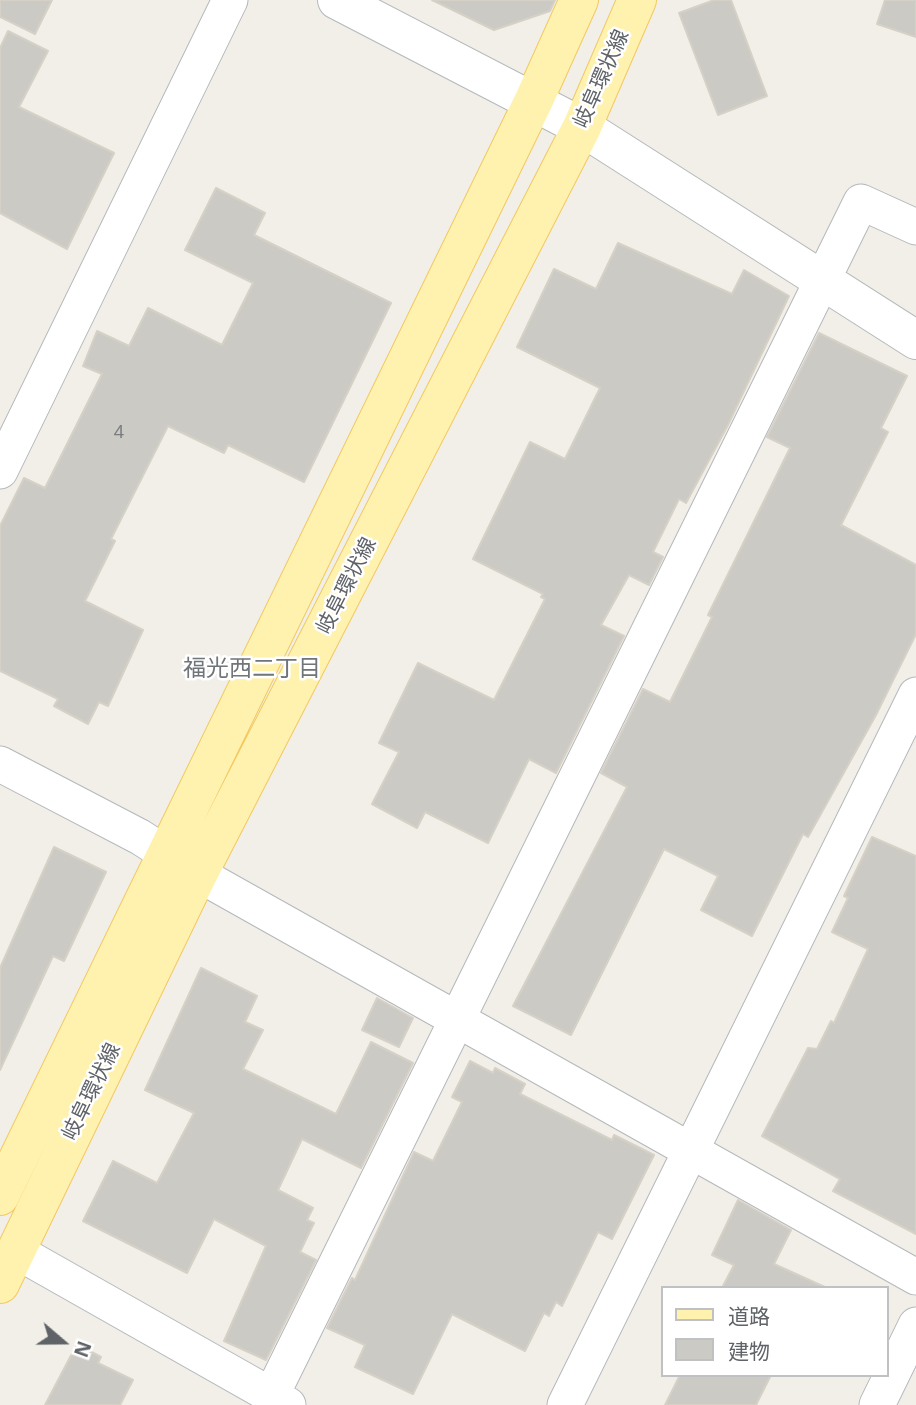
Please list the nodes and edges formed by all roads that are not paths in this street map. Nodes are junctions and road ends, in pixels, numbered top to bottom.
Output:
1 (230, 0) edge
2 (337, 0) edge
3 (579, 0) edge
4 (637, 0) edge
5 (534, 100) junction
6 (582, 128) junction
7 (916, 227) edge
8 (823, 281) junction
9 (916, 340) edge
10 (0, 471) edge
11 (916, 695) edge
12 (0, 764) edge
13 (167, 853) junction
14 (198, 874) junction
15 (458, 1020) junction
16 (691, 1151) junction
17 (0, 1196) edge
18 (8, 1267) edge
19 (916, 1278) edge
20 (916, 1325) edge
21 (280, 1400) edge
22 (565, 1405) edge
23 (877, 1405) edge

1 - 10 street
2 - 5 street
3 - 5 main road, 岐阜環状線
4 - 6 main road, 岐阜環状線
5 - 6 street
5 - 13 main road, 岐阜環状線
6 - 8 street
6 - 14 main road, 岐阜環状線
7 - 8 street
8 - 9 street
8 - 15 street
11 - 16 street
12 - 13 street
13 - 14 street
13 - 17 main road, 岐阜環状線
14 - 15 street
14 - 18 main road, 岐阜環状線
15 - 16 street
15 - 21 street
16 - 19 street
16 - 22 street
18 - 21 street
20 - 23 street

